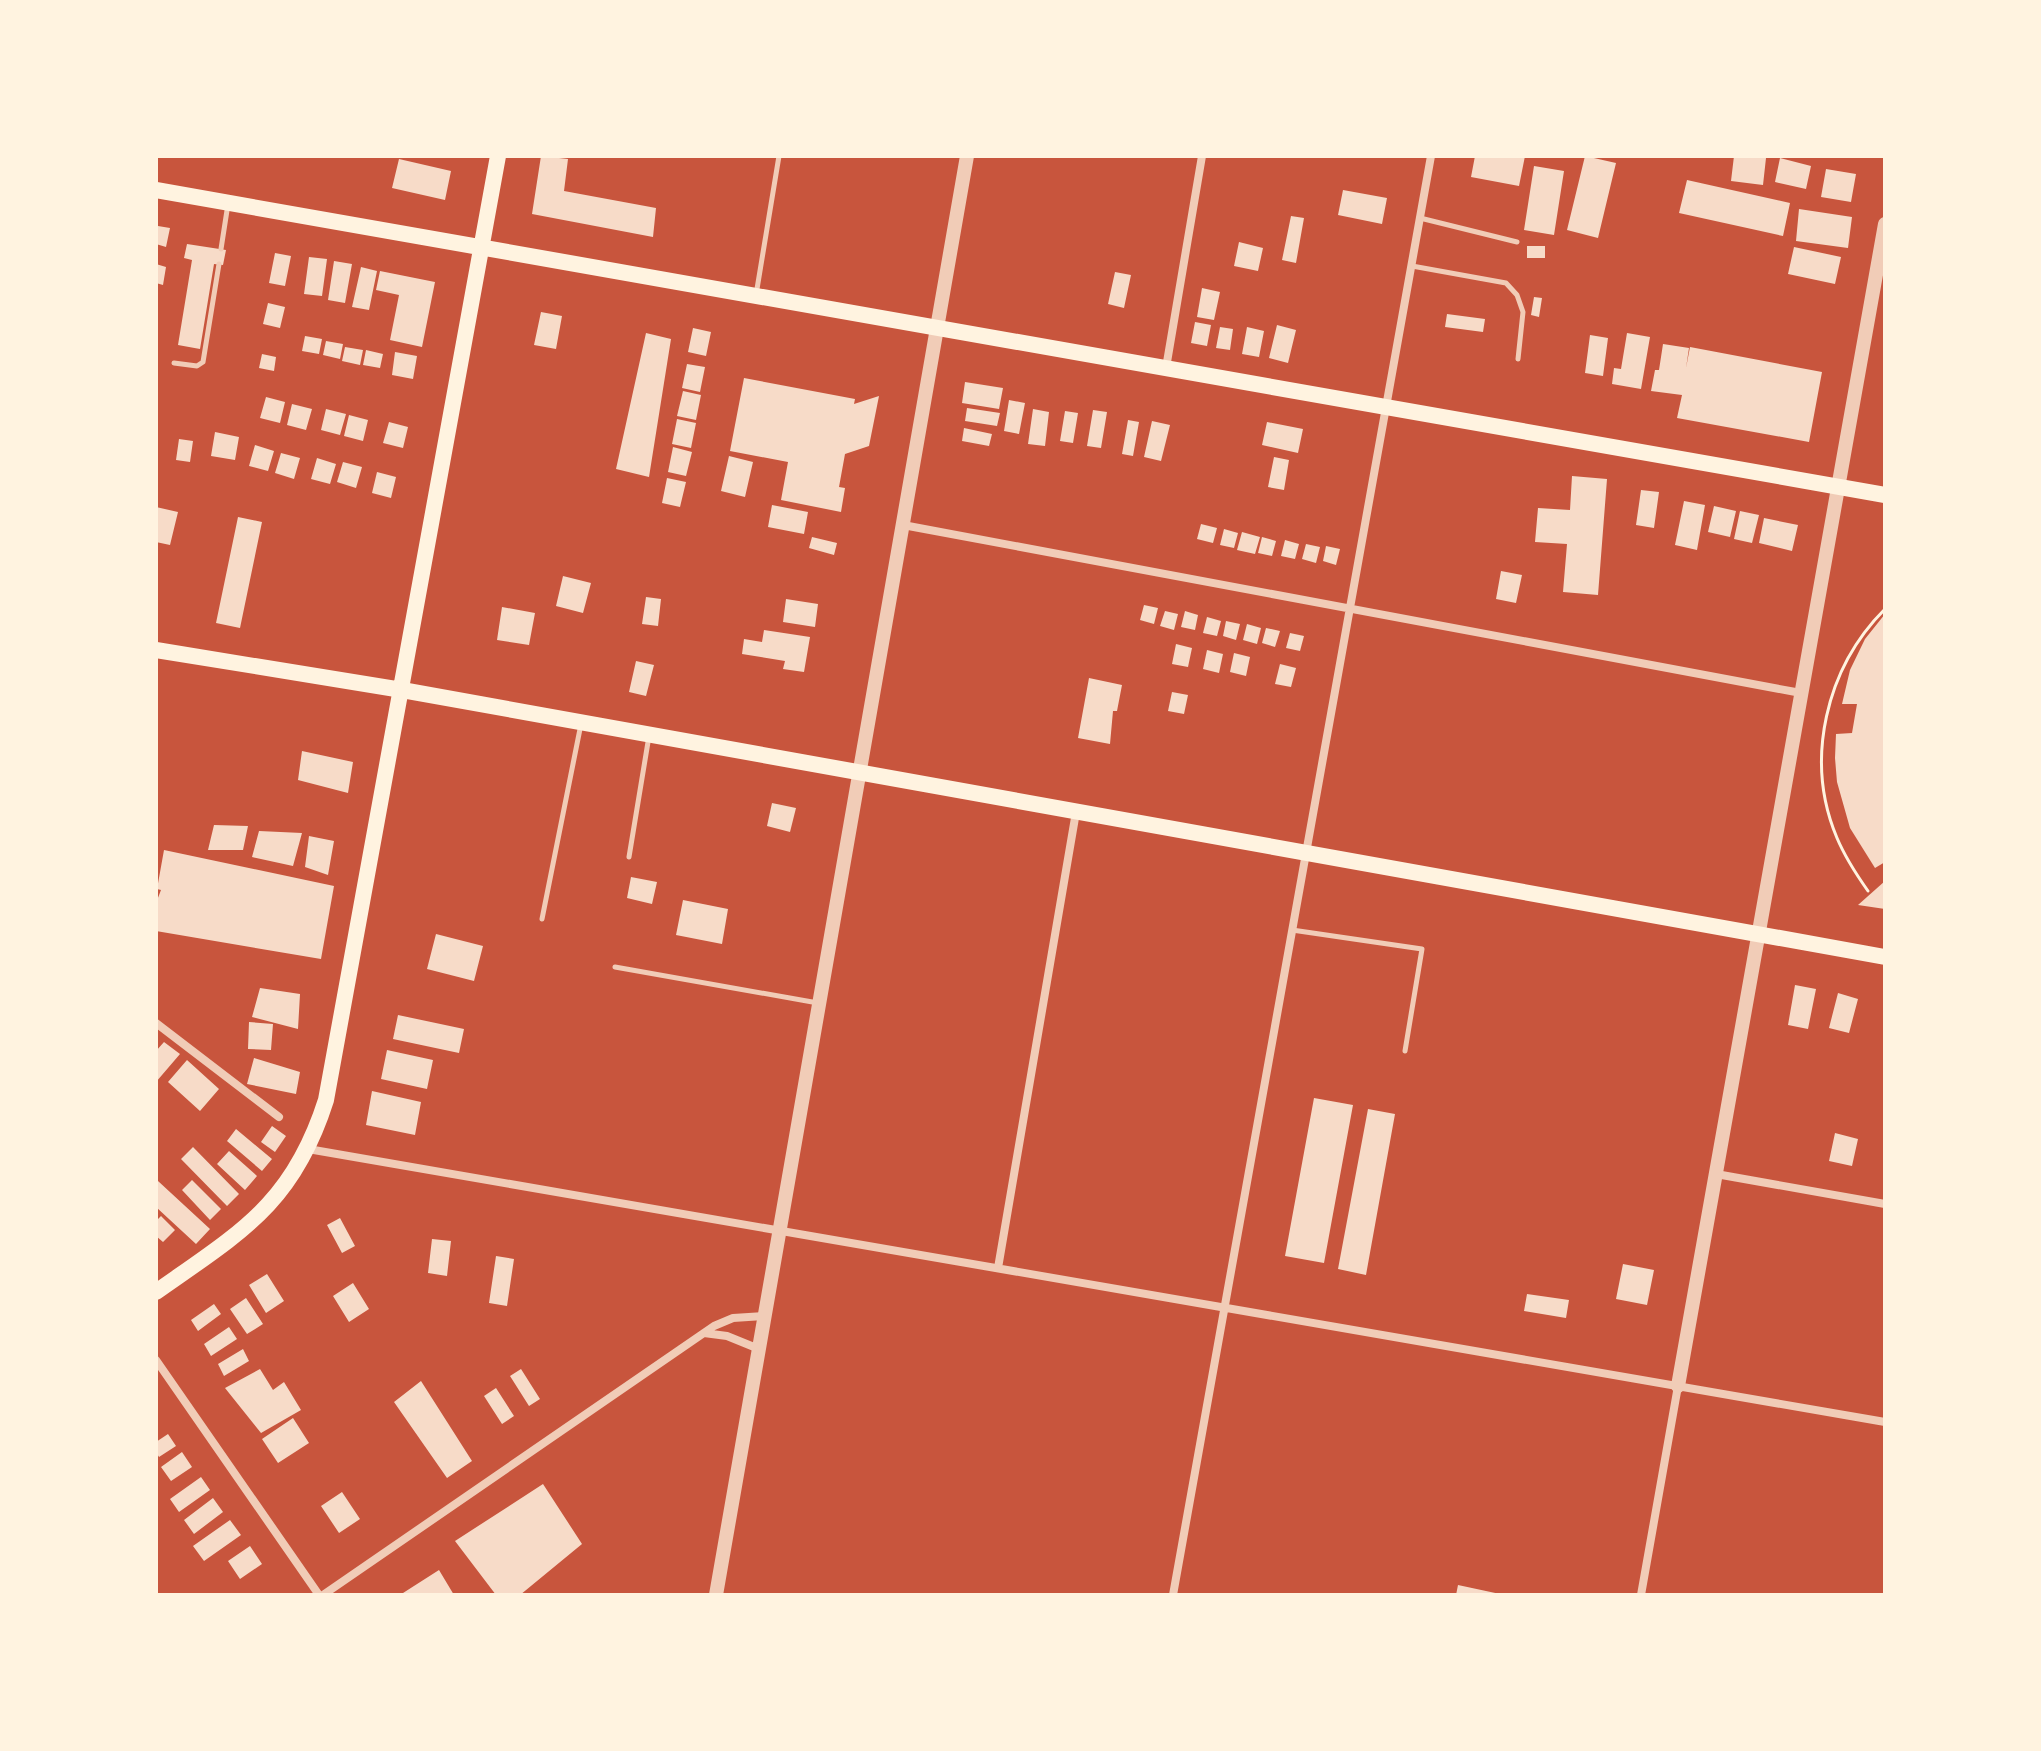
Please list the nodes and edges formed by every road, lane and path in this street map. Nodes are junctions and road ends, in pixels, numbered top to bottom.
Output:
1 (498, 156) edge
2 (779, 156) edge
3 (967, 156) edge
4 (1202, 156) edge
5 (1431, 156) edge
6 (156, 190) edge
7 (228, 203) junction
8 (1420, 218) junction
9 (1885, 224) edge
10 (1517, 242) dead end
11 (482, 248) junction
12 (221, 249) dead end
13 (219, 264) dead end
14 (1412, 266) junction
15 (756, 296) junction
16 (937, 328) junction
17 (1518, 359) dead end
18 (174, 363) dead end
19 (1166, 368) junction
20 (1386, 407) junction
21 (1838, 487) junction
22 (1885, 495) edge
23 (903, 525) junction
24 (1350, 608) junction
25 (1885, 609) edge
26 (156, 650) edge
27 (402, 690) junction
28 (1801, 693) junction
29 (581, 723) junction
30 (649, 735) junction
31 (860, 773) junction
32 (1076, 812) junction
33 (1306, 853) junction
34 (629, 857) dead end
35 (1868, 891) dead end
36 (542, 919) dead end
37 (1292, 930) junction
38 (1758, 935) junction
39 (1885, 957) edge
40 (615, 967) dead end
41 (819, 1003) junction
42 (156, 1023) edge
43 (1405, 1051) dead end
44 (279, 1117) dead end
45 (308, 1149) junction
46 (1716, 1174) junction
47 (1885, 1204) edge
48 (780, 1231) junction
49 (998, 1268) junction
50 (156, 1292) edge
51 (1225, 1308) junction
52 (765, 1316) junction
53 (703, 1333) junction
54 (759, 1349) junction
55 (156, 1360) edge
56 (1678, 1386) junction
57 (1885, 1422) edge
58 (321, 1595) edge
59 (716, 1595) edge
60 (1173, 1595) edge
61 (1641, 1595) edge

1 - 11 main road
2 - 15 lane
3 - 16 street
4 - 19 street
5 - 8 street
6 - 7 main road
7 - 11 main road
7 - 12 lane
8 - 10 lane
8 - 14 street
9 - 21 street
11 - 15 main road
11 - 27 main road
13 - 18 lane
14 - 17 lane
14 - 20 street
15 - 16 main road
16 - 19 main road
16 - 23 street
19 - 20 main road
20 - 21 main road
20 - 24 street
21 - 22 main road
21 - 28 street
23 - 24 street
23 - 31 street
24 - 28 street
24 - 33 street
25 - 35 path
26 - 27 main road
27 - 29 main road
27 - 45 main road
28 - 38 street
29 - 30 main road
29 - 36 lane
30 - 31 main road
30 - 34 lane
31 - 32 main road
31 - 41 street
32 - 33 main road
32 - 49 street
33 - 37 street
33 - 38 main road
37 - 43 lane
37 - 51 street
38 - 39 main road
38 - 46 street
40 - 41 lane
41 - 48 street
42 - 44 street
45 - 48 street
45 - 50 main road
46 - 47 street
46 - 56 street
48 - 49 street
48 - 52 street
49 - 51 street
51 - 56 street
51 - 60 street
52 - 53 street
52 - 54 street
53 - 54 street
53 - 58 street
54 - 59 street
55 - 58 street
56 - 57 street
56 - 61 street

